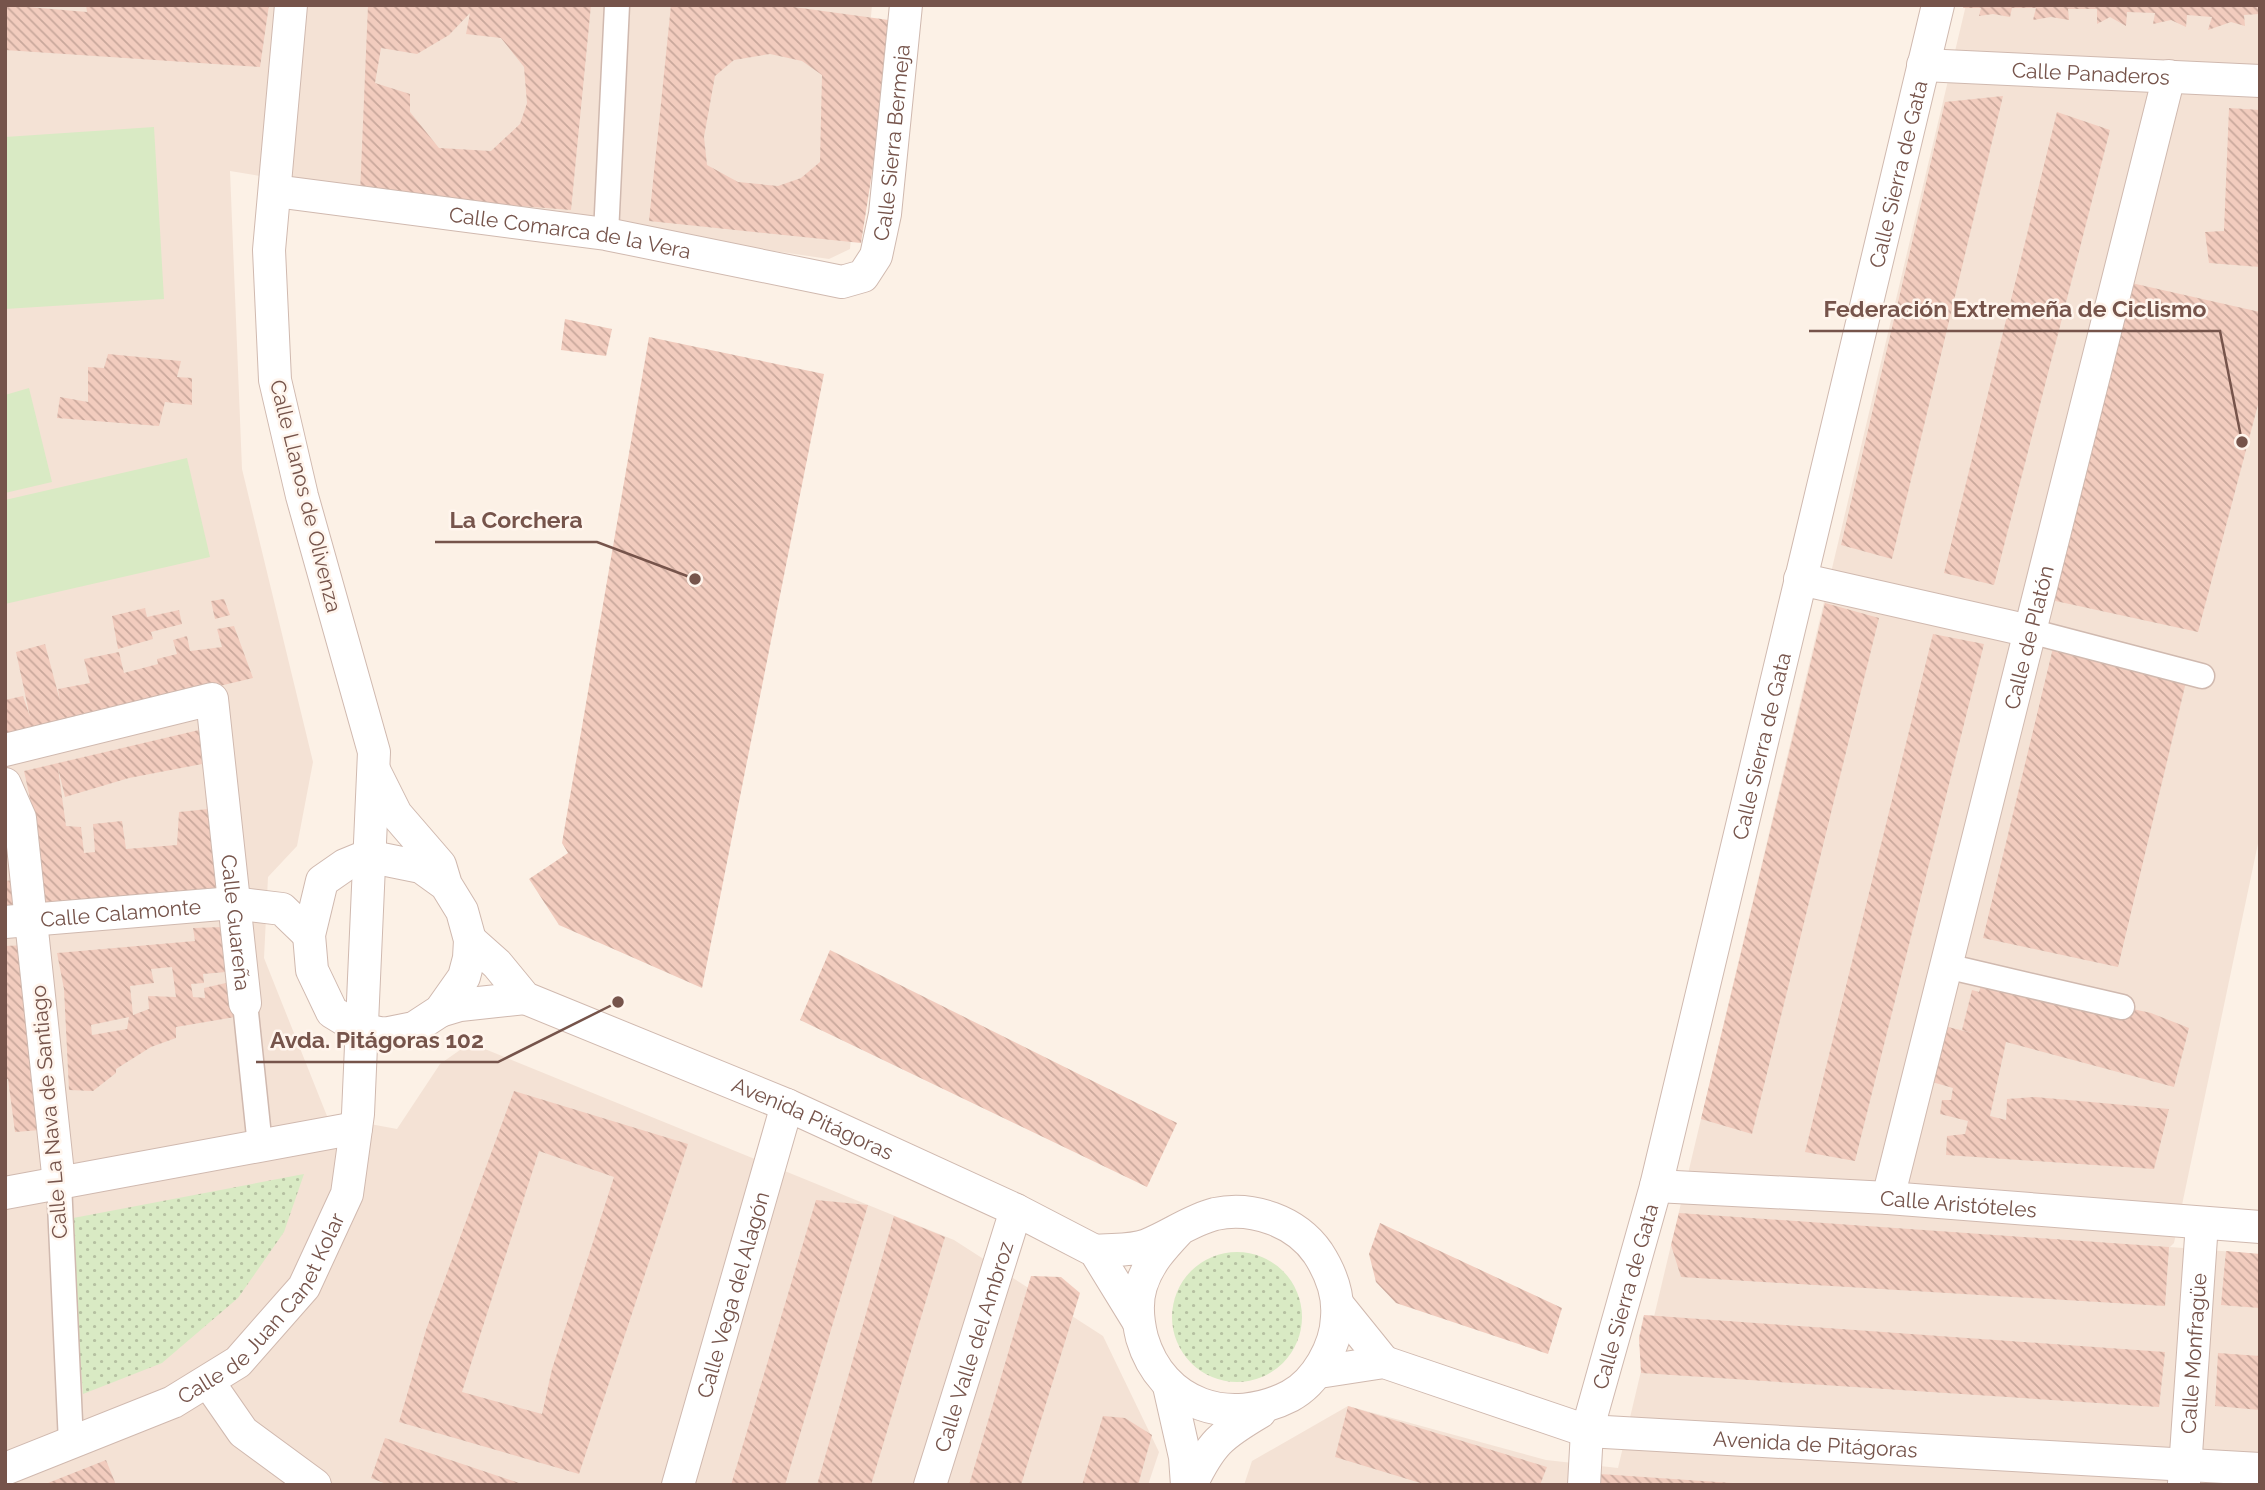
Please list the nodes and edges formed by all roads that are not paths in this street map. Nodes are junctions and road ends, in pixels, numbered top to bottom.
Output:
1 (291, 5) edge
2 (617, 5) edge
3 (906, 5) edge
4 (1938, 5) edge
5 (1923, 65) junction
6 (2169, 76) junction
7 (2260, 82) edge
8 (275, 191) junction
9 (606, 234) junction
10 (863, 276) joint
11 (1800, 579) junction
12 (2030, 631) junction
13 (2202, 676) dead end
14 (5, 750) edge
15 (373, 769) junction
16 (5, 784) edge
17 (368, 856) junction
18 (322, 881) junction
19 (446, 885) junction
20 (233, 903) junction
21 (282, 909) junction
22 (18, 921) edge
23 (309, 935) junction
24 (470, 940) junction
25 (1946, 967) junction
26 (525, 998) junction
27 (245, 1003) joint
28 (2122, 1007) dead end
29 (440, 1011) junction
30 (360, 1029) junction
31 (787, 1105) junction
32 (356, 1128) junction
33 (260, 1146) junction
34 (59, 1184) junction
35 (1656, 1186) junction
36 (5, 1194) edge
37 (1888, 1198) junction
38 (1016, 1210) junction
39 (2202, 1223) junction
40 (2260, 1227) edge
41 (1179, 1230) junction
42 (1095, 1251) junction
43 (1338, 1305) junction
44 (1138, 1321) junction
45 (1384, 1362) junction
46 (1319, 1372) junction
47 (208, 1383) junction
48 (1170, 1386) junction
49 (1268, 1408) junction
50 (1587, 1431) junction
51 (71, 1443) junction
52 (5, 1469) edge
53 (2260, 1469) edge
54 (2185, 1474) edge
55 (315, 1485) edge
56 (678, 1485) edge
57 (930, 1485) edge
58 (1189, 1485) edge
59 (1584, 1485) edge

1 - 8 street, Calle Llanos de Olivenza
2 - 9 street
3 - 10 street, Calle Sierra Bermeja
4 - 5 street, Calle Sierra de Gata
5 - 6 street, Calle Panaderos
5 - 11 street, Calle Sierra de Gata
6 - 7 street, Calle Panaderos
6 - 12 street, Calle de Platón
8 - 9 street, Calle Comarca de la Vera
8 - 15 street, Calle Llanos de Olivenza
9 - 10 street, Calle Comarca de la Vera
11 - 12 street
11 - 35 street, Calle Sierra de Gata
12 - 13 street
12 - 25 street, Calle de Platón
14 - 20 street, Calle Guareña
15 - 17 street, Calle Llanos de Olivenza
15 - 19 street
16 - 22 street, Calle La Nava de Santiago
17 - 18 street
17 - 19 street
17 - 30 street, Calle Llanos de Olivenza
18 - 21 street
18 - 23 street
19 - 24 street
20 - 21 street, Calle Calamonte
20 - 22 street, Calle Calamonte
20 - 27 street, Calle Guareña
21 - 23 street
22 - 34 street, Calle La Nava de Santiago
23 - 30 street
24 - 26 street, Avenida Pitágoras
24 - 29 street
25 - 28 street
25 - 37 street, Calle de Platón
26 - 29 street, Avenida Pitágoras
26 - 31 street, Avenida Pitágoras
27 - 33 street, Calle Guareña
29 - 30 street
30 - 32 street, Calle de Juan Canet Kolar
31 - 38 street, Avenida Pitágoras
31 - 56 street, Calle Vega del Alagón
32 - 33 street
32 - 47 street, Calle de Juan Canet Kolar
33 - 34 street
34 - 36 street
34 - 51 street, Calle La Nava de Santiago
35 - 37 street, Calle Aristóteles
35 - 50 street, Calle Sierra de Gata
37 - 39 street, Calle Aristóteles
38 - 42 street, Avenida Pitágoras
38 - 57 street, Calle Valle del Ambroz
39 - 40 street, Calle Aristóteles
39 - 54 street, Calle Monfragüe
41 - 42 street
41 - 43 street
41 - 44 street
42 - 44 street
43 - 45 street
43 - 46 street
44 - 48 street
45 - 46 street, Avenida de Pitágoras
45 - 50 street, Avenida de Pitágoras
46 - 49 street
47 - 51 street, Calle de Juan Canet Kolar
47 - 55 street
48 - 49 street
48 - 58 street
49 - 58 street
50 - 54 street, Avenida de Pitágoras
50 - 59 street, Calle Sierra de Gata
51 - 52 street, Calle de Juan Canet Kolar
53 - 54 street, Avenida de Pitágoras

